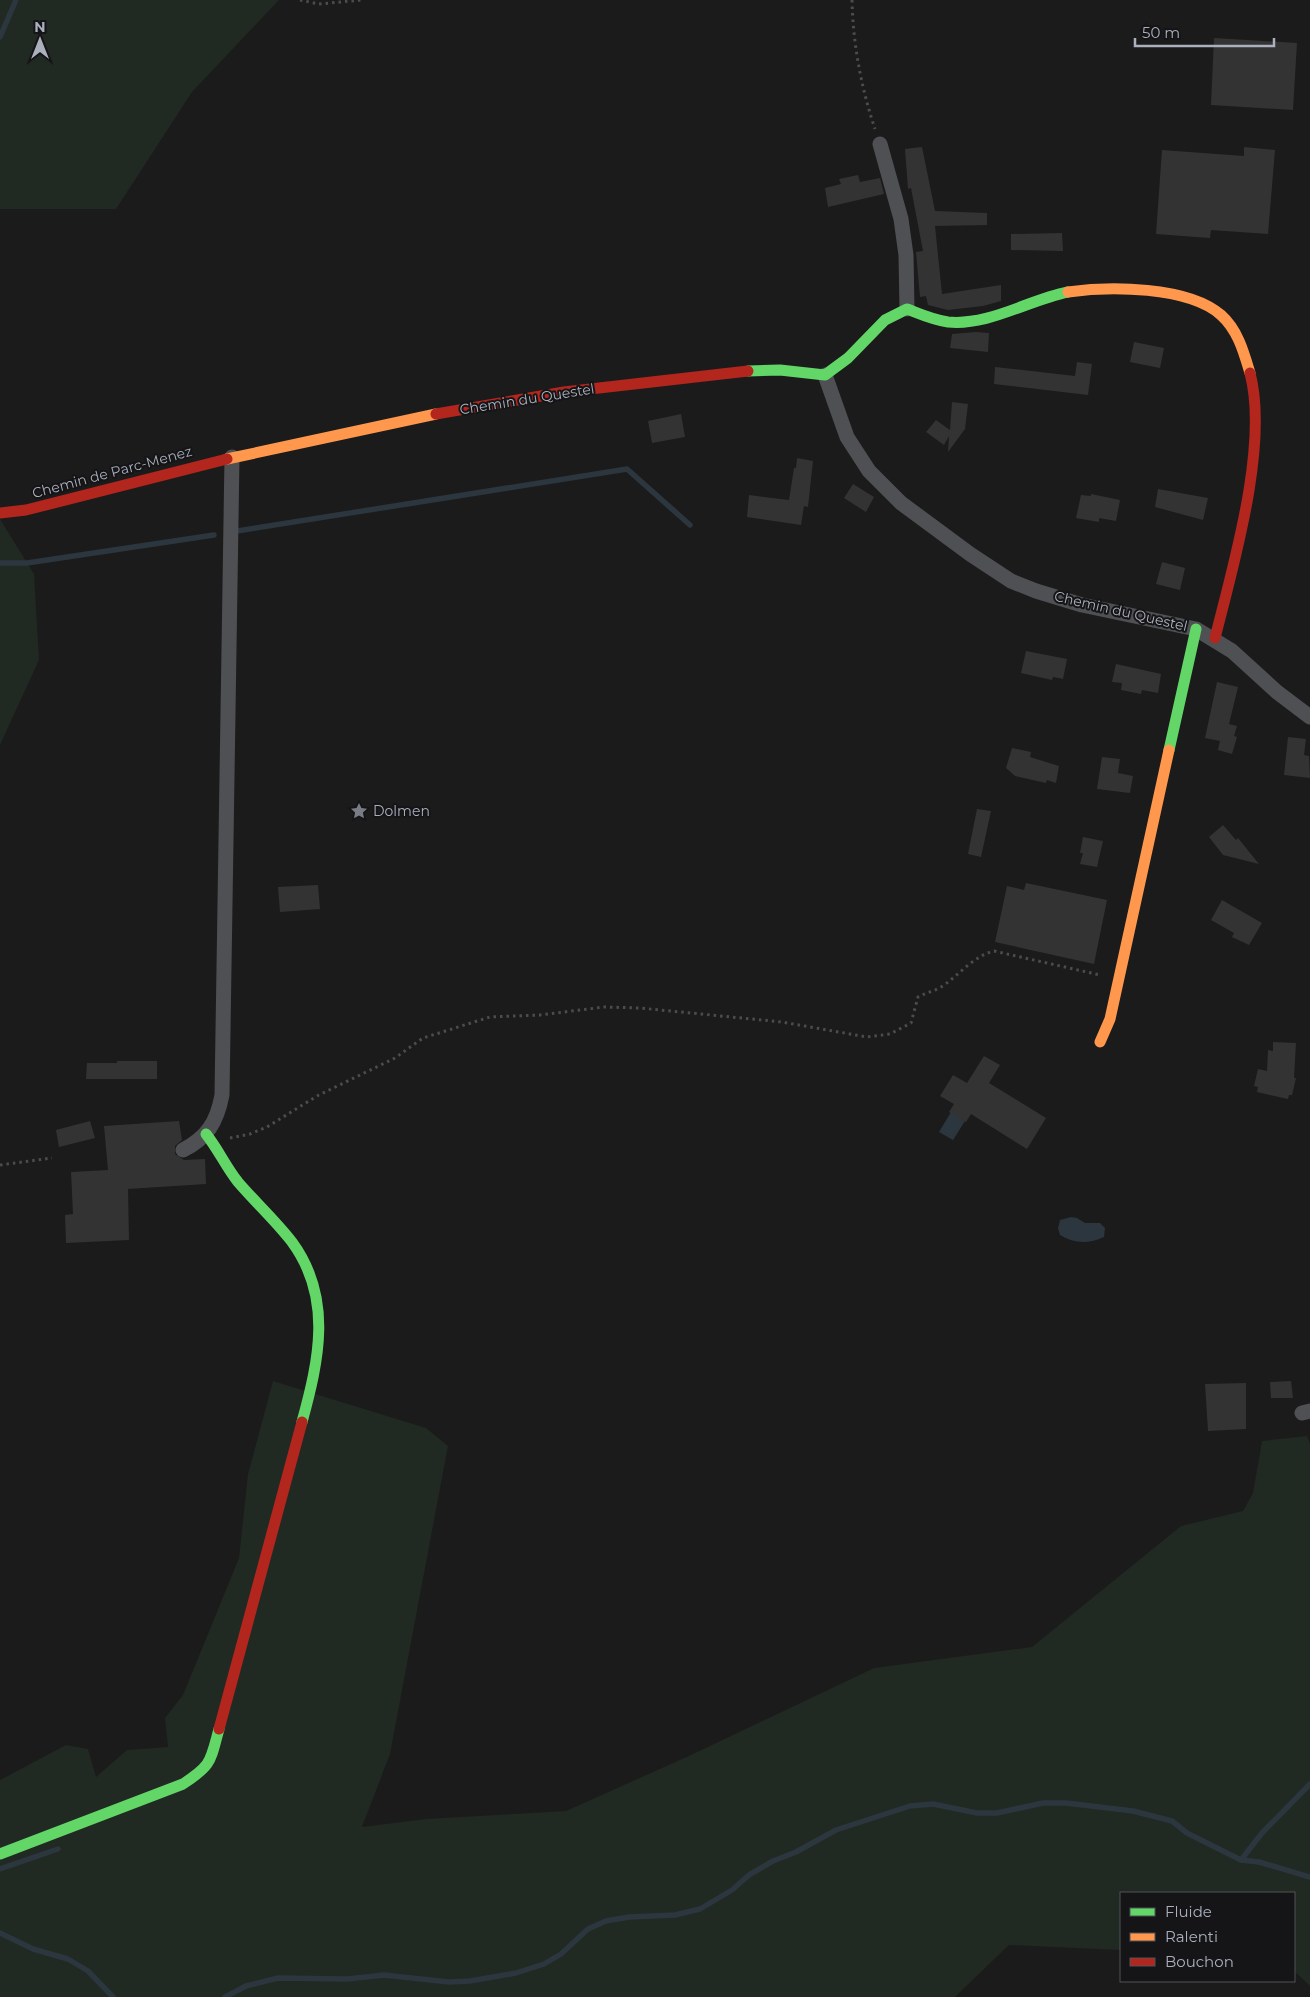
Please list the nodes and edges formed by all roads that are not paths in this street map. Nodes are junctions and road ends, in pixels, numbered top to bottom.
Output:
1 (880, 144) road end
2 (907, 309) junction
3 (824, 375) junction
4 (232, 457) junction
5 (0, 513) edge
6 (1196, 629) junction
7 (1215, 638) junction
8 (1310, 717) edge
9 (1100, 1042) dead end
10 (209, 1138) junction
11 (182, 1150) dead end
12 (0, 1854) edge

1 - 2 street
2 - 3 street
2 - 7 street
3 - 4 street, Chemin du Questel
3 - 6 street, Chemin du Questel
4 - 5 street, Chemin de Parc-Menez
4 - 10 street
6 - 7 street, Chemin du Questel
6 - 9 street
7 - 8 street, Chemin du Questel
10 - 11 street
10 - 12 street

